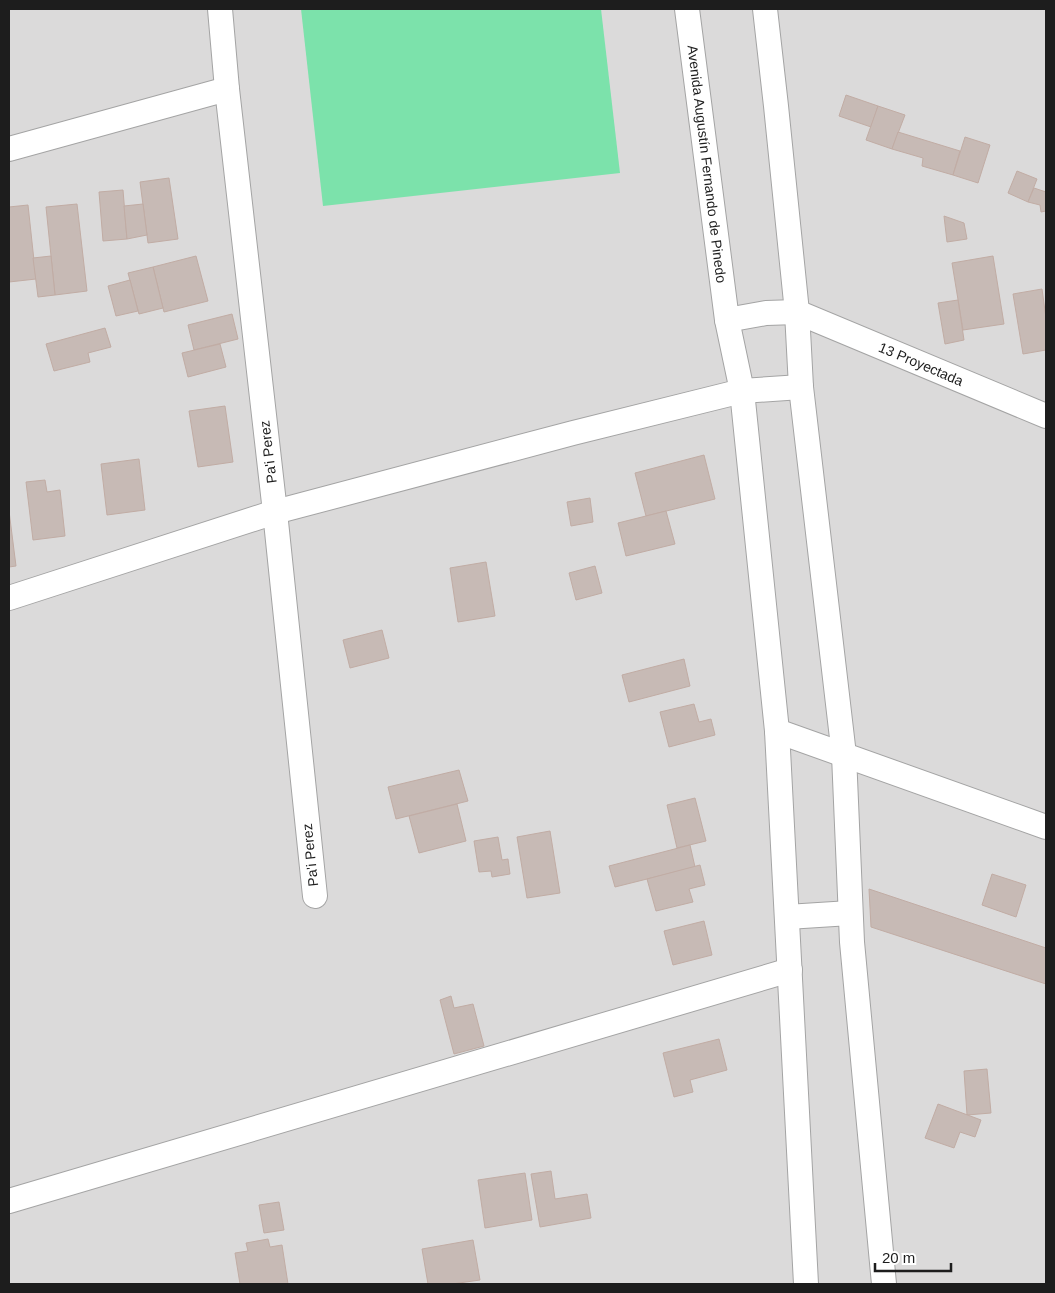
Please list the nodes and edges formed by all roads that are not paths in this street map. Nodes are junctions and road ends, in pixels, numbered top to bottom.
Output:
1 (220, 9) edge
2 (687, 9) edge
3 (765, 9) edge
4 (227, 88) junction
5 (9, 149) edge
6 (797, 312) junction
7 (727, 320) junction
8 (800, 387) junction
9 (742, 391) junction
10 (1046, 416) edge
11 (275, 512) junction
12 (9, 598) edge
13 (777, 731) junction
14 (844, 755) junction
15 (1046, 827) edge
16 (315, 896) dead end
17 (850, 913) junction
18 (787, 917) junction
19 (790, 970) junction
20 (9, 1201) edge
21 (806, 1284) edge
22 (884, 1284) edge

1 - 4 street, Pa'i Perez
2 - 7 street, Avenida Augustín Fernando de Pinedo
3 - 6 street
4 - 5 street
4 - 11 street, Pa'i Perez
6 - 7 street
6 - 8 street
6 - 10 street, 13 Proyectada
7 - 9 street, Avenida Augustín Fernando de Pinedo
8 - 9 street
8 - 14 street
9 - 11 street
9 - 13 street, Avenida Augustín Fernando de Pinedo
11 - 12 street
11 - 16 street, Pa'i Perez
13 - 14 street
13 - 18 street, Avenida Augustín Fernando de Pinedo
14 - 15 street
14 - 17 street
17 - 18 street
17 - 22 street
18 - 19 street, Avenida Augustín Fernando de Pinedo
19 - 20 street
19 - 21 street, Avenida Augustín Fernando de Pinedo

